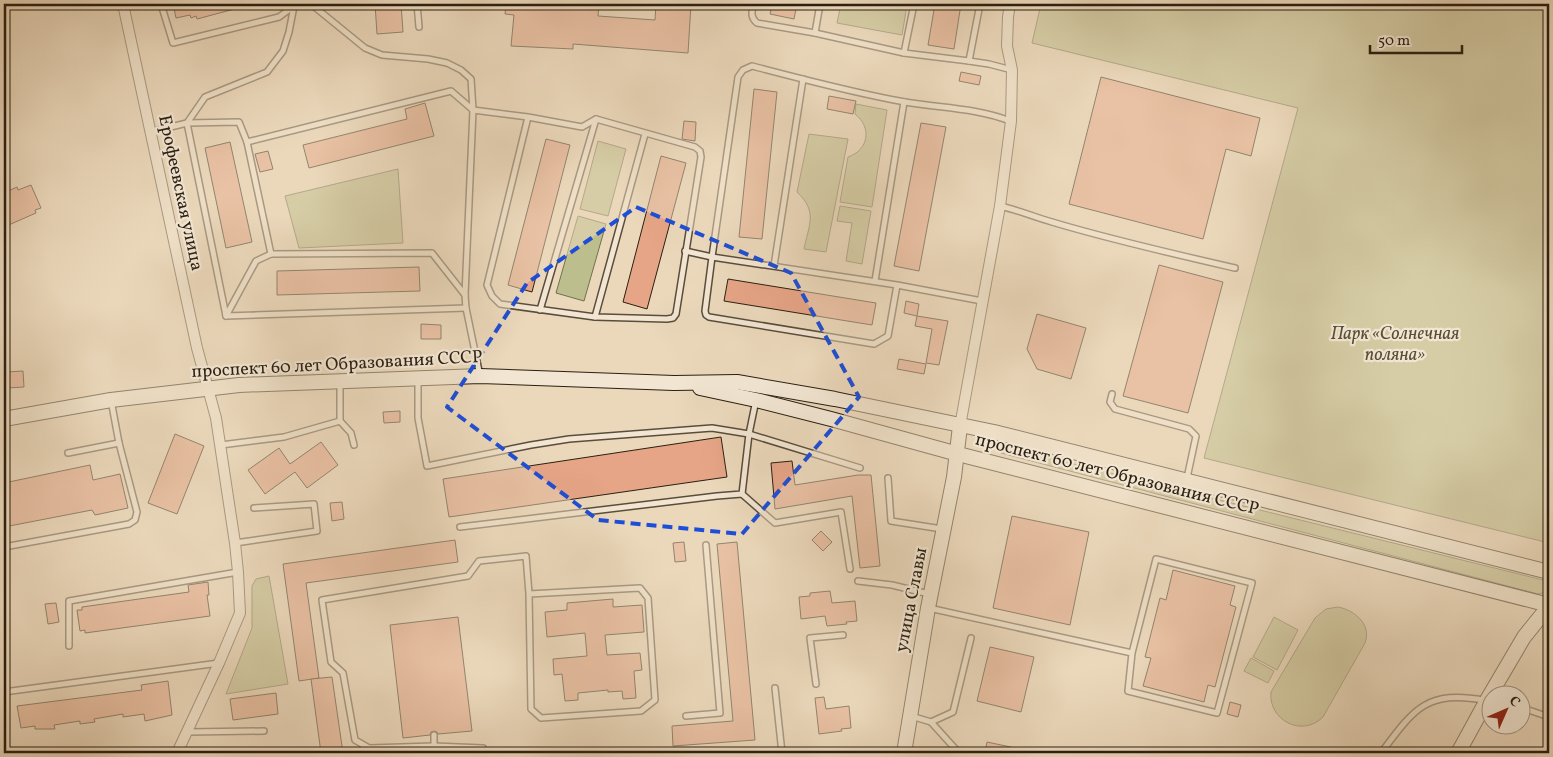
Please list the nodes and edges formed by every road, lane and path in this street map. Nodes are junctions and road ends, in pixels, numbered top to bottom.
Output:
1 (123, 4) edge
2 (162, 4) edge
3 (311, 4) edge
4 (417, 4) edge
5 (753, 4) edge
6 (820, 4) edge
7 (914, 4) edge
8 (980, 4) edge
9 (1010, 4) edge
10 (295, 5) edge
11 (419, 27) dead end
12 (815, 33) junction
13 (904, 53) junction
14 (969, 61) junction
15 (1012, 70) junction
16 (803, 79) junction
17 (904, 102) junction
18 (473, 110) junction
19 (528, 117) junction
20 (596, 119) junction
21 (1011, 121) junction
22 (187, 123) junction
23 (150, 132) junction
24 (645, 134) junction
25 (247, 142) junction
26 (1000, 206) junction
27 (685, 251) junction
28 (271, 254) junction
29 (712, 257) junction
30 (774, 266) junction
31 (1235, 268) dead end
32 (875, 281) junction
33 (897, 285) junction
34 (465, 295) junction
35 (982, 301) junction
36 (466, 308) junction
37 (540, 310) junction
38 (226, 316) junction
39 (595, 317) junction
40 (480, 376) junction
41 (418, 378) junction
42 (341, 380) junction
43 (674, 383) junction
44 (209, 389) junction
45 (1112, 394) dead end
46 (111, 400) junction
47 (756, 400) junction
48 (4, 419) edge
49 (340, 421) junction
50 (960, 426) junction
51 (749, 434) junction
52 (119, 443) junction
53 (221, 445) junction
54 (354, 445) dead end
55 (68, 453) dead end
56 (958, 454) junction
57 (860, 468) dead end
58 (888, 478) dead end
59 (1186, 480) junction
60 (742, 494) junction
61 (254, 508) dead end
62 (460, 527) dead end
63 (945, 529) junction
64 (235, 543) junction
65 (706, 545) dead end
66 (4, 547) edge
67 (850, 569) dead end
68 (238, 572) junction
69 (1549, 572) edge
70 (858, 581) dead end
71 (529, 594) junction
72 (930, 601) junction
73 (1549, 605) edge
74 (843, 635) dead end
75 (971, 638) dead end
76 (69, 646) dead end
77 (1132, 653) junction
78 (219, 663) junction
79 (816, 684) dead end
80 (1498, 684) edge
81 (776, 688) dead end
82 (4, 692) edge
83 (1480, 699) edge
84 (1530, 710) edge
85 (1480, 715) edge
86 (686, 716) dead end
87 (911, 716) junction
88 (1549, 717) edge
89 (931, 722) junction
90 (264, 731) dead end
91 (188, 732) junction
92 (434, 735) dead end
93 (434, 746) junction
94 (483, 748) dead end
95 (370, 751) edge
96 (177, 753) edge
97 (782, 753) edge
98 (904, 753) edge
99 (959, 753) edge
100 (1382, 753) edge
101 (1458, 753) edge

1 - 23 street, Ерофеевская улица
2 - 10 lane
3 - 18 lane
4 - 11 lane
5 - 12 lane
6 - 12 lane
7 - 13 lane
8 - 14 lane
9 - 15 street
10 - 22 lane
12 - 13 lane
13 - 14 lane
14 - 15 lane
15 - 21 street
16 - 17 lane
16 - 29 lane
16 - 30 lane
17 - 21 lane
17 - 32 lane
18 - 19 lane
18 - 25 lane
18 - 34 lane
19 - 20 lane
19 - 37 lane
20 - 24 lane
20 - 37 lane
21 - 26 street
22 - 23 lane
22 - 25 lane
22 - 38 lane
23 - 44 street, Ерофеевская улица
24 - 27 lane
24 - 39 lane
25 - 28 lane
26 - 31 lane
26 - 35 street
27 - 29 lane
27 - 39 lane
28 - 34 lane
28 - 38 lane
29 - 30 lane
29 - 33 lane
30 - 32 lane
32 - 33 lane
33 - 35 lane
34 - 36 lane
35 - 50 street
36 - 38 lane
36 - 40 lane
37 - 39 lane
40 - 41 main road, проспект 60 лет Образования СССР
40 - 43 main road, проспект 60 лет Образования СССР
41 - 42 main road, проспект 60 лет Образования СССР
41 - 51 lane
42 - 44 main road, проспект 60 лет Образования СССР
42 - 49 lane
43 - 47 main road, проспект 60 лет Образования СССР
43 - 50 main road, проспект 60 лет Образования СССР
44 - 46 main road, проспект 60 лет Образования СССР
44 - 53 street, Ерофеевская улица
45 - 59 lane
46 - 48 main road, проспект 60 лет Образования СССР
46 - 52 lane
47 - 51 lane
47 - 56 main road, проспект 60 лет Образования СССР
49 - 53 lane
49 - 54 lane
50 - 56 main road, улица Славы
50 - 59 main road, проспект 60 лет Образования СССР
51 - 57 lane
51 - 60 lane
52 - 55 lane
52 - 66 lane
53 - 64 street, Ерофеевская улица
56 - 63 main road, улица Славы
56 - 73 main road, проспект 60 лет Образования СССР
58 - 63 lane
59 - 69 main road, проспект 60 лет Образования СССР
60 - 62 lane
60 - 67 lane
61 - 64 lane
63 - 72 main road, улица Славы
64 - 68 street, Ерофеевская улица
65 - 86 lane
68 - 76 lane
68 - 78 street, Ерофеевская улица
70 - 72 lane
71 - 71 lane
71 - 95 lane
72 - 77 lane
72 - 87 main road, улица Славы
73 - 80 main road
74 - 79 lane
75 - 89 lane
77 - 77 lane
78 - 82 lane
78 - 91 street, Ерофеевская улица
81 - 97 lane
83 - 100 lane
84 - 88 lane
85 - 101 main road
87 - 89 lane
87 - 98 main road, улица Славы
89 - 99 lane
90 - 91 lane
91 - 96 street, Ерофеевская улица
92 - 93 lane
93 - 94 lane
93 - 95 lane

